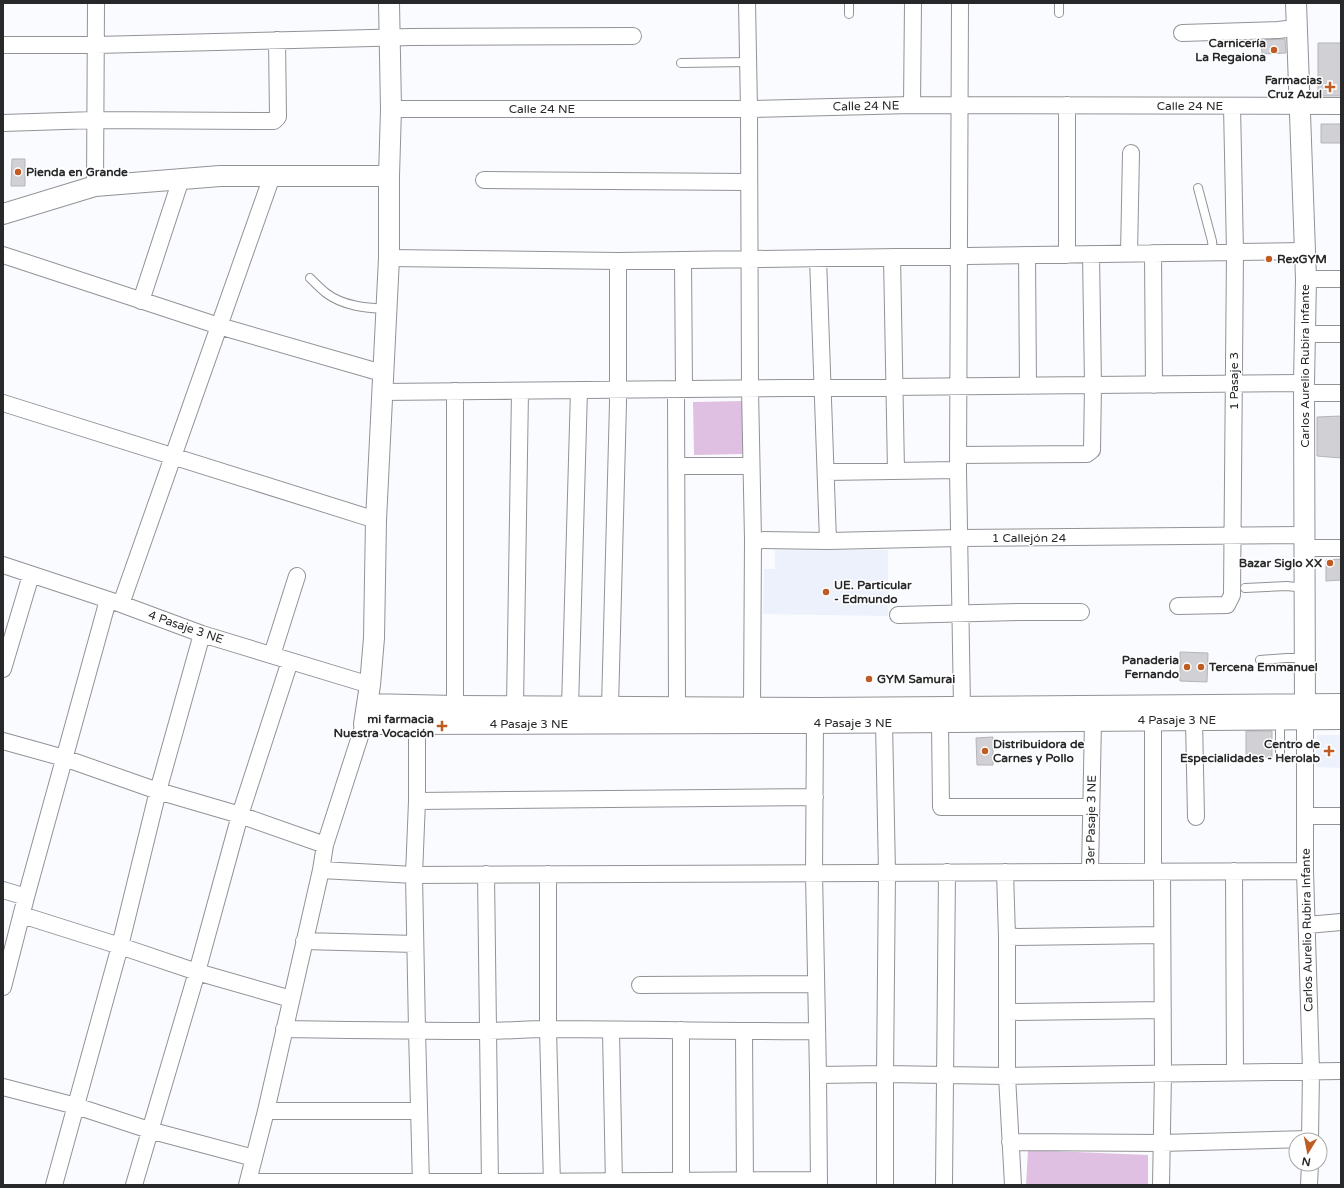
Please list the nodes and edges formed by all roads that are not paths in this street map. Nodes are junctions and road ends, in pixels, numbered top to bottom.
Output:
1 (96, 3) edge
2 (389, 3) edge
3 (747, 3) edge
4 (849, 3) edge
5 (913, 3) edge
6 (960, 3) edge
7 (1059, 3) edge
8 (1296, 3) edge
9 (1060, 12) dead end
10 (849, 14) dead end
11 (1296, 28) junction
12 (1182, 33) dead end
13 (633, 36) dead end
14 (389, 38) junction
15 (277, 40) junction
16 (3, 45) edge
17 (96, 45) junction
18 (681, 62) dead end
19 (748, 62) junction
20 (912, 105) junction
21 (959, 106) junction
22 (1067, 106) junction
23 (1232, 106) junction
24 (1300, 106) junction
25 (1341, 106) edge
26 (391, 109) junction
27 (749, 109) junction
28 (95, 120) junction
29 (3, 123) edge
30 (1131, 154) dead end
31 (272, 176) junction
32 (389, 176) junction
33 (181, 179) junction
34 (484, 180) dead end
35 (749, 182) junction
36 (95, 186) junction
37 (1198, 188) dead end
38 (3, 214) edge
39 (1305, 251) junction
40 (1213, 252) junction
41 (1235, 252) junction
42 (1152, 253) junction
43 (1091, 254) junction
44 (1129, 254) junction
45 (3, 255) edge
46 (1027, 255) junction
47 (1067, 255) junction
48 (958, 256) junction
49 (892, 257) junction
50 (389, 258) junction
51 (818, 258) junction
52 (684, 260) junction
53 (749, 260) junction
54 (618, 261) junction
55 (310, 278) dead end
56 (1306, 279) junction
57 (1341, 279) edge
58 (141, 301) junction
59 (386, 309) junction
60 (219, 326) junction
61 (1305, 334) junction
62 (1341, 334) edge
63 (382, 383) junction
64 (1234, 384) junction
65 (1093, 385) junction
66 (1154, 385) junction
67 (1028, 386) junction
68 (894, 387) junction
69 (959, 387) junction
70 (823, 388) junction
71 (1304, 388) junction
72 (680, 389) junction
73 (750, 389) junction
74 (580, 390) junction
75 (618, 390) junction
76 (455, 391) junction
77 (520, 391) junction
78 (1341, 393) edge
79 (3, 403) edge
80 (173, 457) junction
81 (958, 462) junction
82 (676, 466) junction
83 (751, 466) junction
84 (896, 471) junction
85 (826, 472) junction
86 (376, 520) junction
87 (1233, 536) junction
88 (959, 538) junction
89 (753, 540) junction
90 (828, 541) junction
91 (1305, 542) junction
92 (1341, 548) edge
93 (3, 565) edge
94 (31, 575) junction
95 (297, 576) dead end
96 (1245, 588) dead end
97 (1305, 588) junction
98 (115, 602) junction
99 (1178, 606) dead end
100 (1081, 612) dead end
101 (961, 614) junction
102 (898, 616) dead end
103 (202, 634) junction
104 (272, 655) junction
105 (1305, 658) junction
106 (1260, 660) dead end
107 (290, 661) junction
108 (3, 669) edge
109 (369, 694) junction
110 (1341, 704) edge
111 (455, 706) junction
112 (515, 706) junction
113 (610, 706) junction
114 (570, 707) junction
115 (962, 707) junction
116 (677, 708) junction
117 (752, 708) junction
118 (1305, 712) junction
119 (1280, 719) junction
120 (1341, 719) edge
121 (1153, 720) junction
122 (1194, 720) junction
123 (1093, 721) junction
124 (884, 722) junction
125 (940, 722) junction
126 (815, 723) junction
127 (364, 724) junction
128 (417, 724) junction
129 (3, 741) edge
130 (1280, 756) dead end
131 (64, 758) junction
132 (158, 791) junction
133 (815, 797) junction
134 (417, 801) junction
135 (1091, 807) junction
136 (240, 814) junction
137 (1305, 816) junction
138 (1341, 816) edge
139 (1196, 817) dead end
140 (325, 845) junction
141 (321, 870) junction
142 (1234, 871) junction
143 (1305, 871) junction
144 (947, 872) junction
145 (1005, 872) junction
146 (1090, 872) junction
147 (1157, 872) junction
148 (814, 873) junction
149 (887, 873) junction
150 (486, 874) junction
151 (548, 874) junction
152 (414, 875) junction
153 (3, 890) edge
154 (26, 897) junction
155 (22, 915) junction
156 (1341, 922) edge
157 (1307, 925) junction
158 (1162, 935) junction
159 (1007, 937) junction
160 (304, 941) junction
161 (416, 944) junction
162 (120, 946) junction
163 (197, 972) junction
164 (816, 984) junction
165 (640, 985) dead end
166 (3, 987) edge
167 (291, 999) junction
168 (1163, 1010) junction
169 (1007, 1012) junction
170 (284, 1029) junction
171 (417, 1030) junction
172 (548, 1030) junction
173 (681, 1030) junction
174 (487, 1031) junction
175 (611, 1031) junction
176 (817, 1031) junction
177 (744, 1032) junction
178 (1311, 1071) junction
179 (1341, 1071) edge
180 (1235, 1072) junction
181 (1163, 1073) junction
182 (885, 1074) junction
183 (818, 1075) junction
184 (945, 1075) junction
185 (1007, 1076) junction
186 (3, 1087) edge
187 (76, 1106) junction
188 (266, 1111) junction
189 (419, 1111) junction
190 (149, 1130) junction
191 (1310, 1132) edge
192 (1288, 1140) edge
193 (1010, 1142) junction
194 (1161, 1143) junction
195 (254, 1158) junction
196 (1310, 1172) edge
197 (745, 1182) edge
198 (819, 1182) edge
199 (314, 1183) edge
200 (351, 1183) edge
201 (421, 1183) edge
202 (552, 1183) edge
203 (614, 1183) edge
204 (681, 1183) edge
205 (247, 1184) edge
206 (490, 1184) edge
207 (54, 1185) edge
208 (134, 1185) edge
209 (885, 1185) edge
210 (944, 1185) edge
211 (1013, 1185) edge
212 (1161, 1185) edge
213 (1309, 1185) edge

1 - 17 street
2 - 14 street
3 - 19 street
4 - 10 lane
5 - 20 street
6 - 21 street
7 - 9 lane
8 - 11 street, Carlos Aurelio Rubira Infante
11 - 12 street
11 - 24 street, Carlos Aurelio Rubira Infante
13 - 14 street
14 - 15 street
14 - 26 street
15 - 17 street
15 - 28 street
16 - 17 street
17 - 28 street
18 - 19 lane
19 - 27 street
20 - 21 street, Calle 24 NE
20 - 27 street, Calle 24 NE
21 - 22 street, Calle 24 NE
21 - 48 street
22 - 23 street, Calle 24 NE
22 - 47 street
23 - 24 street, Calle 24 NE
23 - 41 street, 1 Pasaje 3
24 - 25 street, Calle 24 NE
24 - 39 street, Carlos Aurelio Rubira Infante
26 - 27 street, Calle 24 NE
26 - 32 street
27 - 35 street
28 - 29 street
28 - 36 street
30 - 44 street
31 - 32 street
31 - 33 street
31 - 60 street
32 - 50 street
33 - 36 street
33 - 58 street
34 - 35 street
35 - 53 street
36 - 38 street
37 - 40 lane
39 - 41 street
39 - 56 street, Carlos Aurelio Rubira Infante
40 - 41 street
40 - 42 street
41 - 64 street, 1 Pasaje 3
42 - 44 street
42 - 66 street
43 - 44 street
43 - 47 street
43 - 65 street
45 - 58 street
46 - 47 street
46 - 48 street
46 - 67 street
48 - 49 street
48 - 69 street
49 - 51 street
49 - 68 street
50 - 54 street
50 - 59 street
51 - 53 street
51 - 70 street
52 - 53 street
52 - 54 street
52 - 72 street
53 - 73 street
54 - 75 street
55 - 59 lane
56 - 57 street
56 - 61 street, Carlos Aurelio Rubira Infante
58 - 60 street
59 - 63 street
60 - 63 street
60 - 80 street
61 - 62 street
61 - 71 street, Carlos Aurelio Rubira Infante
63 - 76 street
63 - 86 street
64 - 66 street
64 - 71 street
64 - 87 street, 1 Pasaje 3
65 - 66 street
65 - 67 street
65 - 81 street
67 - 69 street
68 - 69 street
68 - 70 street
68 - 84 street
69 - 81 street
70 - 73 street
70 - 85 street
71 - 78 street
71 - 91 street, Carlos Aurelio Rubira Infante
72 - 73 street
72 - 75 street
72 - 82 street
73 - 83 street
74 - 75 street
74 - 77 street
74 - 114 street
75 - 113 street
76 - 77 street
76 - 111 street
77 - 112 street
79 - 80 street
80 - 86 street
80 - 98 street
81 - 84 street
81 - 88 street
82 - 83 street
82 - 116 street
83 - 89 street
84 - 85 street
85 - 90 street
86 - 109 street
87 - 88 street, 1 Callejón 24
87 - 91 street, 1 Callejón 24
87 - 99 street, 1 Pasaje 3
88 - 90 street, 1 Callejón 24
88 - 101 street
89 - 90 street, 1 Callejón 24
89 - 117 street
91 - 92 street, 1 Callejón 24
91 - 97 street, Carlos Aurelio Rubira Infante
93 - 94 street, 4 Pasaje 3 NE
94 - 98 street, 4 Pasaje 3 NE
94 - 108 street
95 - 104 street
96 - 97 lane
97 - 105 street, Carlos Aurelio Rubira Infante
98 - 103 street, 4 Pasaje 3 NE
98 - 131 street
100 - 101 street
101 - 102 street
101 - 115 street
103 - 104 street, 4 Pasaje 3 NE
103 - 132 street
104 - 107 street, 4 Pasaje 3 NE
105 - 106 lane
105 - 118 street, Carlos Aurelio Rubira Infante
107 - 109 street, 4 Pasaje 3 NE
107 - 136 street
109 - 111 street, 4 Pasaje 3 NE
109 - 127 street
110 - 118 street, 4 Pasaje 3 NE
111 - 112 street, 4 Pasaje 3 NE
112 - 114 street, 4 Pasaje 3 NE
113 - 114 street, 4 Pasaje 3 NE
113 - 116 street, 4 Pasaje 3 NE
115 - 117 street, 4 Pasaje 3 NE
115 - 118 street, 4 Pasaje 3 NE
116 - 117 street, 4 Pasaje 3 NE
118 - 119 street, 4 Pasaje 3 NE
118 - 120 street, 4 Pasaje 3 NE
118 - 137 street, Carlos Aurelio Rubira Infante
119 - 122 street, 4 Pasaje 3 NE
119 - 130 lane
121 - 122 street, 4 Pasaje 3 NE
121 - 123 street, 4 Pasaje 3 NE
121 - 147 street
122 - 139 street
123 - 125 street, 4 Pasaje 3 NE
123 - 135 street, 3er Pasaje 3 NE
124 - 125 street, 4 Pasaje 3 NE
124 - 126 street, 4 Pasaje 3 NE
124 - 149 street
125 - 135 street
126 - 128 street, 4 Pasaje 3 NE
126 - 133 street
127 - 128 street, 4 Pasaje 3 NE
127 - 140 street
128 - 134 street
129 - 131 street
131 - 132 street
131 - 154 street
132 - 136 street
132 - 162 street
133 - 134 street
133 - 148 street
134 - 152 street
135 - 146 street, 3er Pasaje 3 NE
136 - 140 street
136 - 163 street
137 - 138 street
137 - 143 street, Carlos Aurelio Rubira Infante
140 - 141 street
141 - 152 street
141 - 160 street
142 - 143 street
142 - 147 street
142 - 180 street
143 - 157 street, Carlos Aurelio Rubira Infante
144 - 145 street
144 - 149 street
144 - 184 street
145 - 146 street
145 - 159 street
146 - 147 street
147 - 158 street
148 - 149 street
148 - 151 street
148 - 164 street
149 - 182 street
150 - 151 street
150 - 152 street
150 - 174 street
151 - 172 street
152 - 161 street
153 - 154 street
154 - 155 street
155 - 162 street
155 - 166 street
156 - 157 street
157 - 178 street, Carlos Aurelio Rubira Infante
158 - 159 street
158 - 168 street
159 - 169 street
160 - 161 street
160 - 167 street
161 - 171 street
162 - 163 street
162 - 187 street
163 - 167 street
163 - 190 street
164 - 165 street
164 - 176 street
167 - 170 street
168 - 169 street
168 - 181 street
169 - 185 street
170 - 171 street
170 - 188 street
171 - 174 street
171 - 189 street
172 - 174 street
172 - 175 street
172 - 202 street
173 - 175 street
173 - 177 street
173 - 204 street
174 - 206 street
175 - 203 street
176 - 177 street
176 - 183 street
177 - 197 street
178 - 179 street
178 - 180 street
178 - 191 street, Carlos Aurelio Rubira Infante
180 - 181 street
181 - 185 street
181 - 194 street
182 - 183 street
182 - 184 street
182 - 209 street
183 - 198 street
184 - 185 street
184 - 210 street
185 - 193 street
186 - 187 street
187 - 190 street
187 - 207 street
188 - 189 street
188 - 195 street
189 - 201 street
190 - 195 street
190 - 208 street
192 - 194 street
193 - 194 street
193 - 211 street
194 - 212 street
195 - 205 street
196 - 213 street
197 - 198 street
197 - 204 street
199 - 200 street
199 - 205 street
200 - 201 street
201 - 206 street
202 - 203 street
202 - 206 street
203 - 204 street

